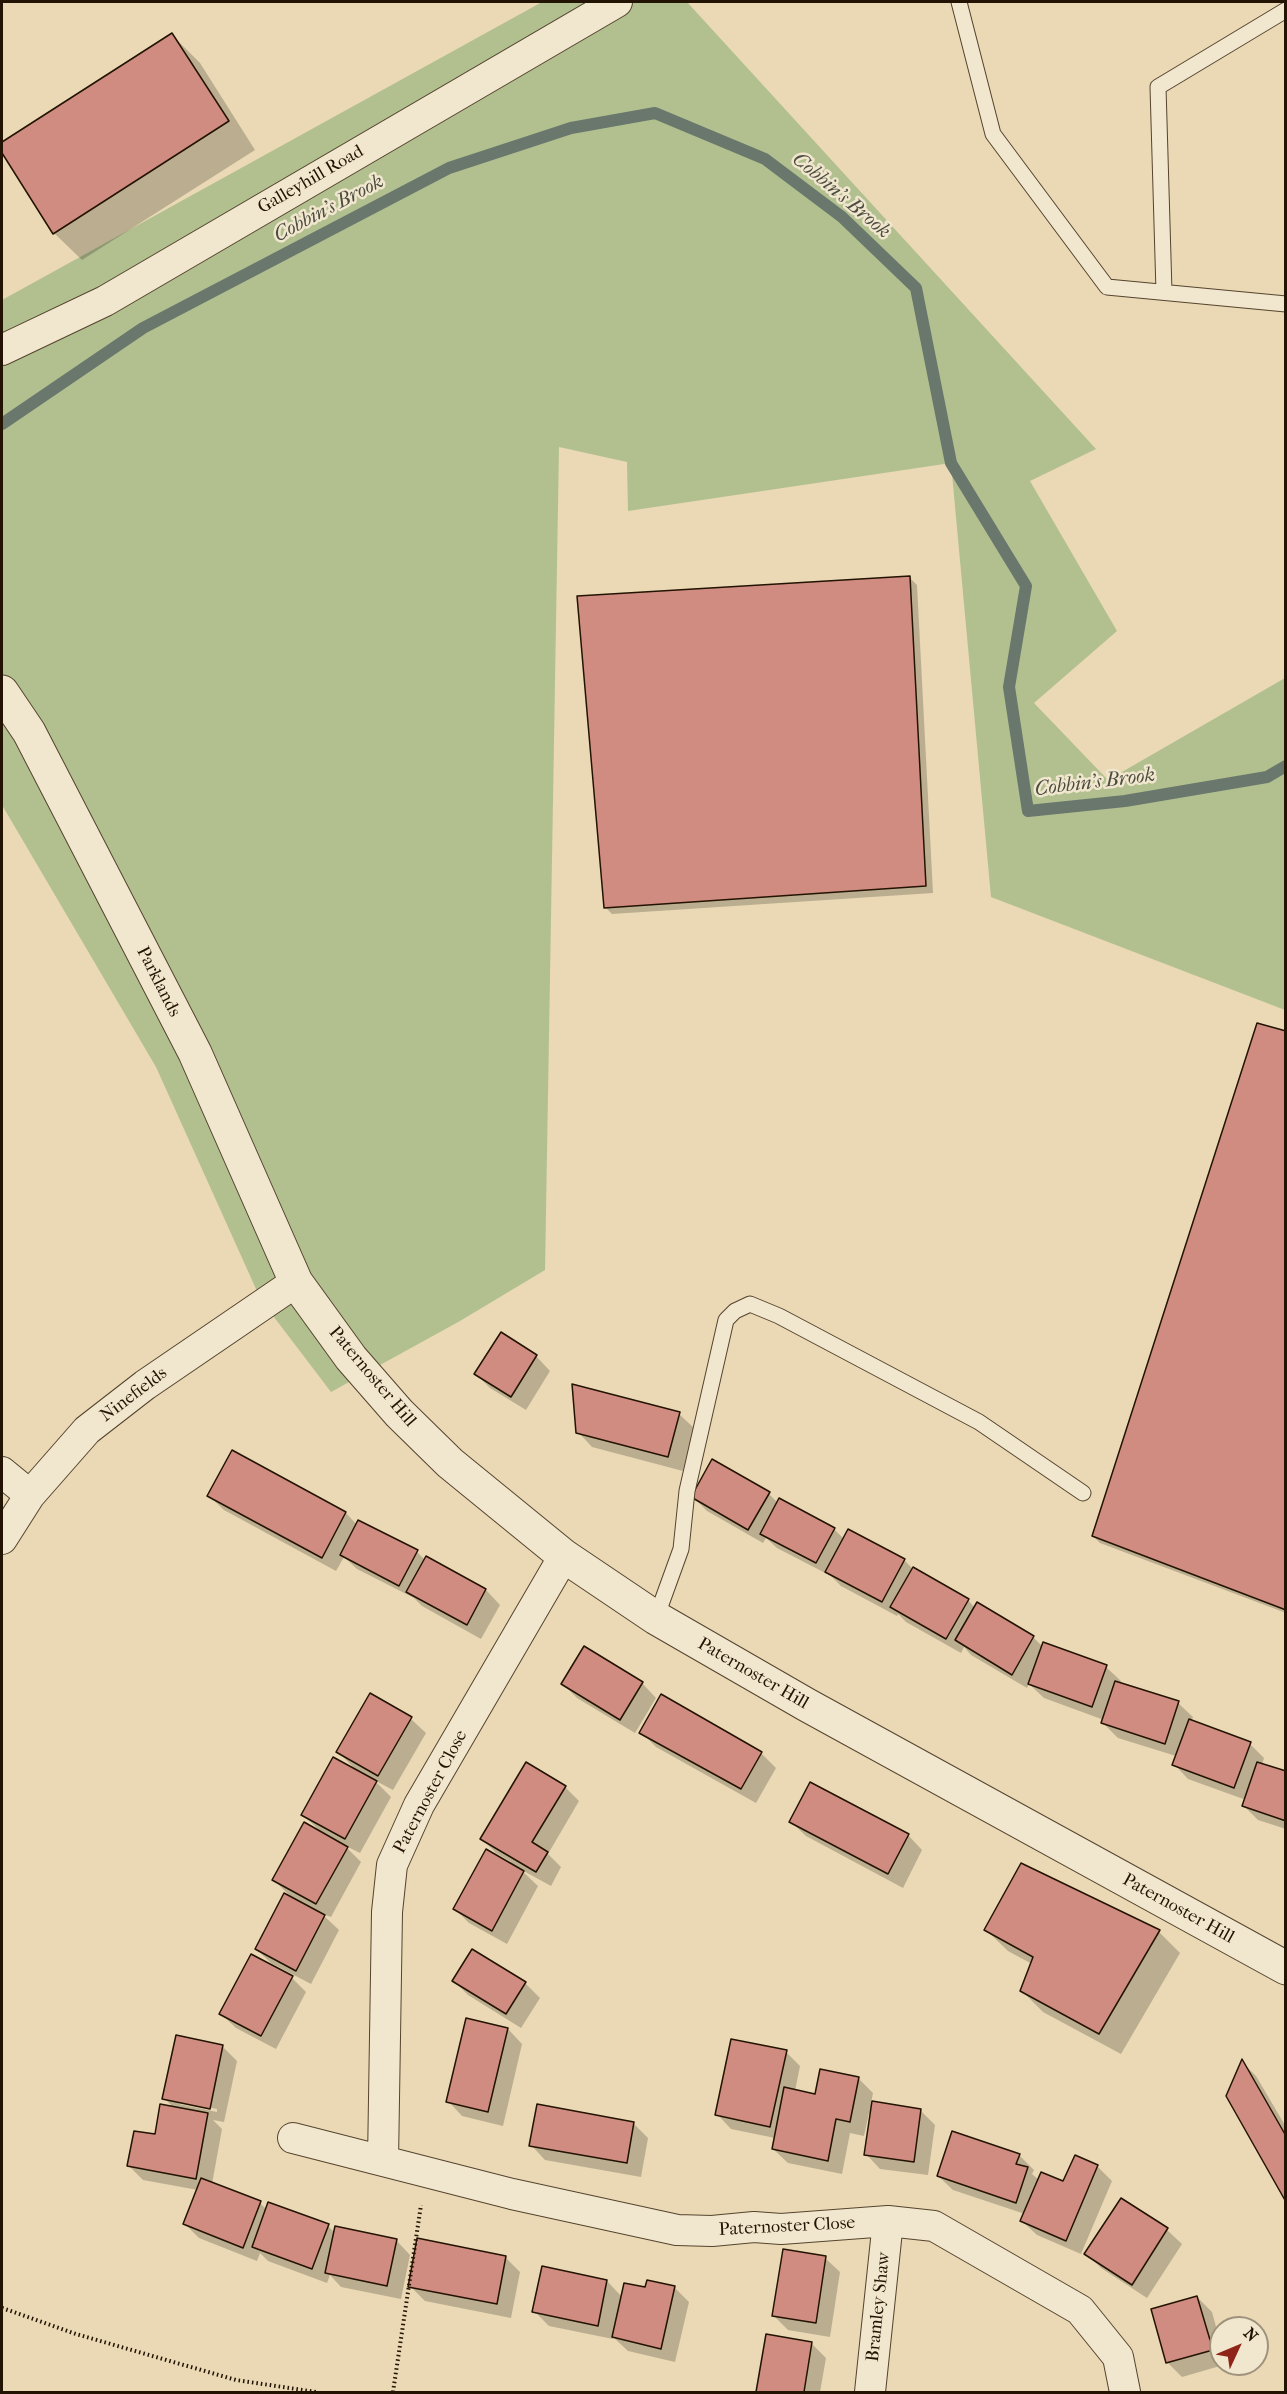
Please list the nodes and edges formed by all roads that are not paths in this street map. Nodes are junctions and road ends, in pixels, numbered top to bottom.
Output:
1 (617, 2) edge
2 (959, 2) edge
3 (1286, 10) edge
4 (1164, 292) junction
5 (1286, 304) edge
6 (2, 350) edge
7 (2, 692) edge
8 (296, 1282) junction
9 (2, 1472) edge
10 (1083, 1492) dead end
11 (30, 1495) junction
12 (2, 1539) edge
13 (564, 1556) junction
14 (657, 1618) junction
15 (1286, 1968) edge
16 (293, 2138) dead end
17 (383, 2161) junction
18 (888, 2222) junction
19 (870, 2392) edge
20 (1125, 2392) edge

1 - 6 street, Galleyhill Road
2 - 4 lane
3 - 4 lane
4 - 5 lane
7 - 8 street, Parklands
8 - 11 street, Ninefields
8 - 13 street, Paternoster Hill
9 - 11 street
10 - 14 lane
11 - 12 street, Ninefields
13 - 14 street, Paternoster Hill
13 - 17 street, Paternoster Close
14 - 15 street, Paternoster Hill
16 - 17 street, Paternoster Close
17 - 18 street, Paternoster Close
18 - 19 street, Bramley Shaw
18 - 20 street, Paternoster Close

